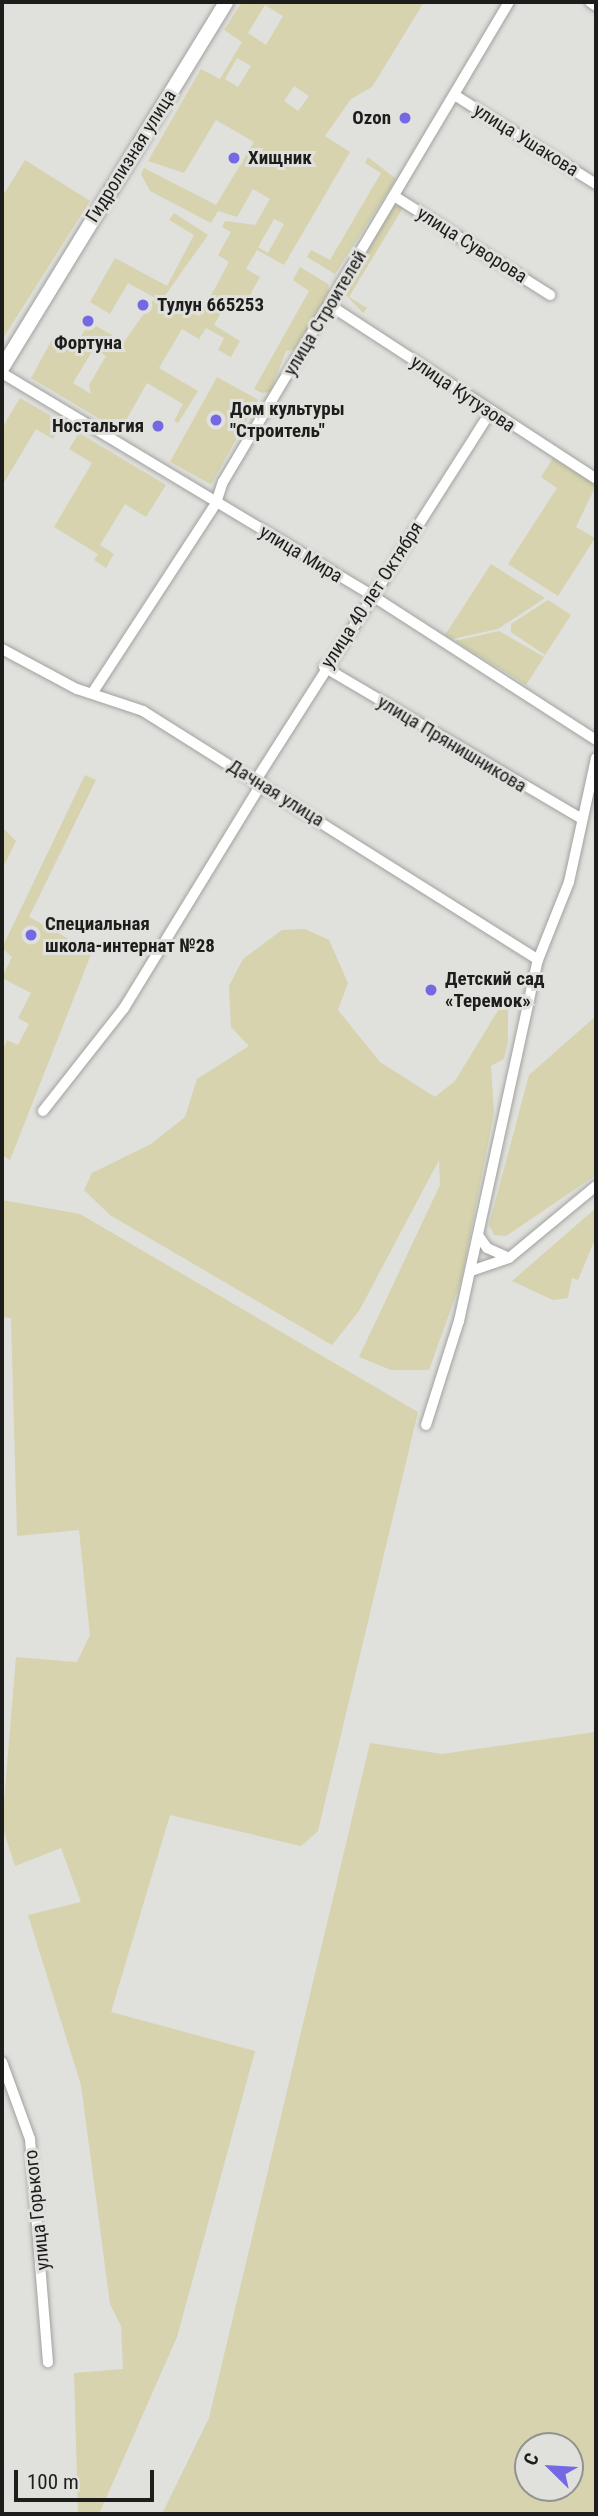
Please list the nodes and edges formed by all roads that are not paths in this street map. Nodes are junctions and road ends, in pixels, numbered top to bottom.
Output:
1 (226, 2) edge
2 (509, 2) edge
3 (590, 2) edge
4 (596, 6) edge
5 (456, 96) junction
6 (596, 184) edge
7 (394, 196) junction
8 (550, 295) dead end
9 (331, 306) junction
10 (2, 370) edge
11 (490, 413) junction
12 (596, 479) edge
13 (216, 503) junction
14 (371, 595) junction
15 (2, 649) edge
16 (324, 667) junction
17 (93, 692) junction
18 (596, 740) edge
19 (596, 758) edge
20 (259, 782) junction
21 (582, 819) junction
22 (538, 960) junction
23 (43, 1111) dead end
24 (596, 1186) edge
25 (478, 1235) junction
26 (509, 1258) junction
27 (471, 1271) junction
28 (426, 1425) dead end
29 (2, 2062) edge
30 (48, 2362) dead end

1 - 10 highway, Гидролизная улица
2 - 5 street, улица Строителей
3 - 4 street
5 - 6 street, улица Ушакова
5 - 7 street, улица Строителей
7 - 8 street, улица Суворова
7 - 9 street, улица Строителей
9 - 11 street, улица Кутузова
9 - 13 street, улица Строителей
10 - 13 street, улица Мира
11 - 12 street, улица Кутузова
11 - 14 street, улица 40 лет Октября
13 - 14 street, улица Мира
13 - 17 street, улица Строителей
14 - 16 street, улица 40 лет Октября
14 - 18 street, улица Мира
15 - 17 street, Дачная улица
16 - 20 street, улица 40 лет Октября
16 - 21 street, улица Прянишникова
17 - 20 street, Дачная улица
19 - 21 street
20 - 22 street, Дачная улица
20 - 23 street, улица 40 лет Октября
21 - 22 street
22 - 25 street
24 - 26 street
25 - 26 street
25 - 27 street
26 - 27 street
27 - 28 street
29 - 30 street, улица Горького

